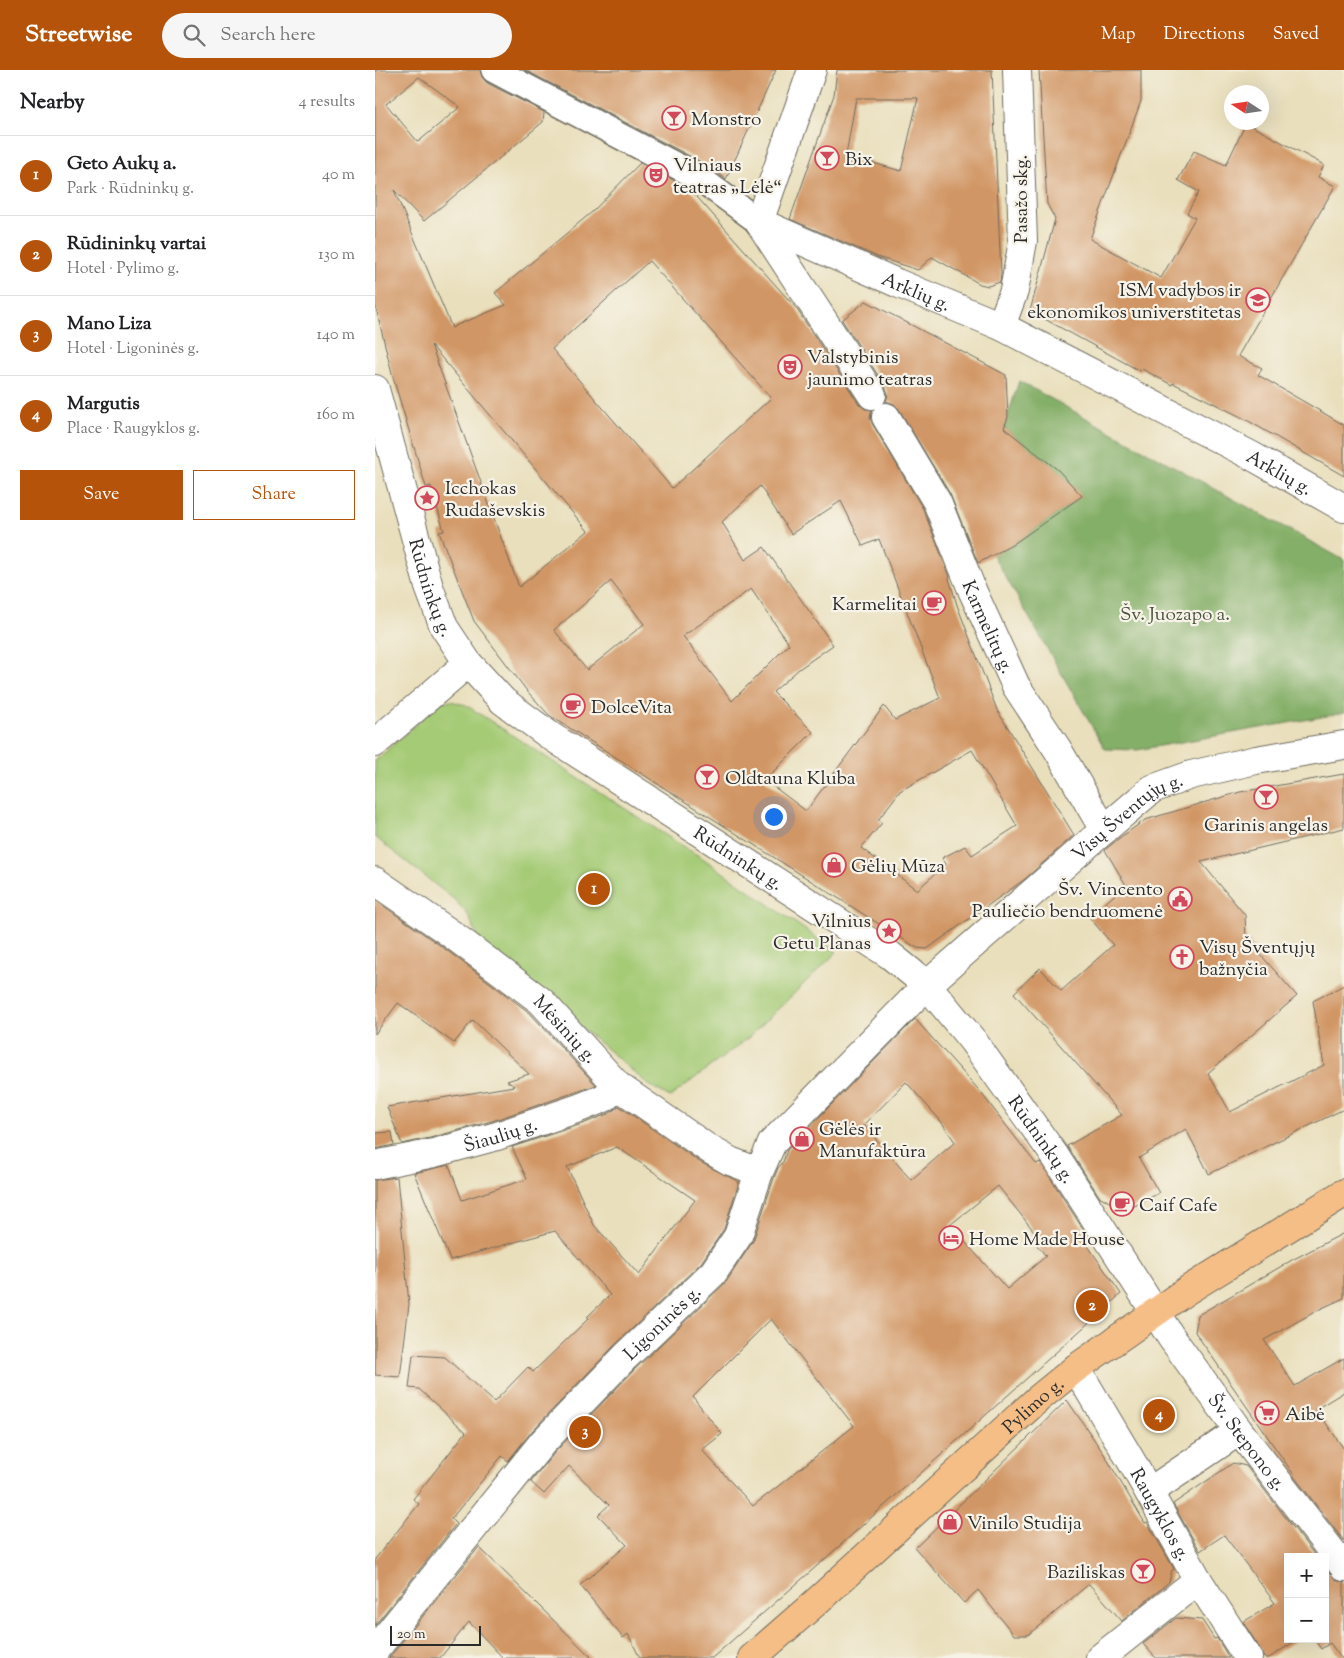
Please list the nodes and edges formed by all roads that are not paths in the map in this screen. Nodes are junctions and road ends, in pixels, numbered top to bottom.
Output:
1 (494, 70) edge
2 (812, 70) edge
3 (1017, 70) edge
4 (759, 222) junction
5 (1001, 326) junction
6 (375, 389) edge
7 (1344, 508) edge
8 (468, 663) junction
9 (375, 743) edge
10 (1344, 745) edge
11 (1104, 830) junction
12 (375, 881) edge
13 (927, 985) junction
14 (618, 1086) junction
15 (375, 1164) edge
16 (759, 1172) junction
17 (1344, 1193) edge
18 (1156, 1312) junction
19 (1076, 1368) junction
20 (1239, 1431) junction
21 (1149, 1492) junction
22 (1344, 1567) edge
23 (1198, 1580) junction
24 (375, 1650) edge
25 (752, 1658) edge
26 (1100, 1658) edge
27 (1248, 1658) edge

1 - 4 street, Arklių g.
2 - 4 street
3 - 5 street, Pasažo skg.
4 - 5 street, Arklių g.
4 - 11 street, Karmelitų g.
5 - 7 street, Arklių g.
6 - 8 street, Rūdninkų g.
8 - 9 street
8 - 13 street, Rūdninkų g.
10 - 11 street, Visų Šventųjų g.
11 - 13 street, Visų Šventųjų g.
12 - 14 street, Mėsinių g.
13 - 16 street, Ligoninės g.
13 - 18 street, Rūdninkų g.
14 - 15 street, Šiaulių g.
14 - 16 street, Mėsinių g.
16 - 24 street, Ligoninės g.
17 - 18 main road, Pylimo g.
18 - 19 main road, Pylimo g.
18 - 20 street, Šv. Stepono g.
19 - 21 street, Raugyklos g.
19 - 25 main road, Pylimo g.
20 - 21 street
20 - 22 street, Šv. Stepono g.
21 - 23 street, Raugyklos g.
23 - 26 street
23 - 27 street, Raugyklos g.

